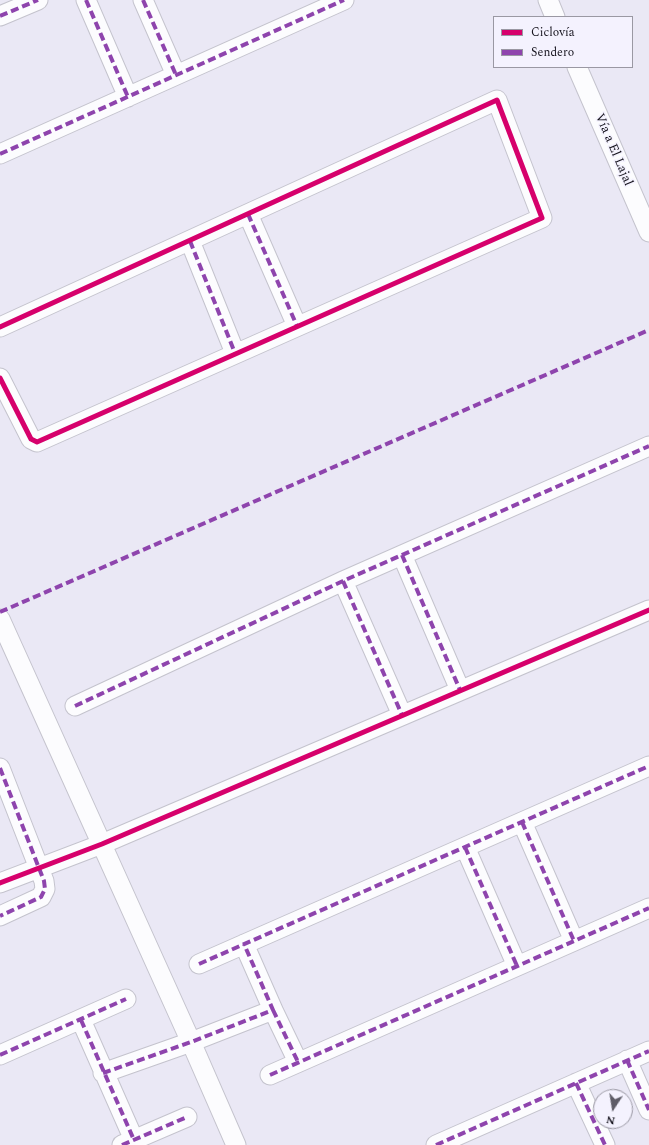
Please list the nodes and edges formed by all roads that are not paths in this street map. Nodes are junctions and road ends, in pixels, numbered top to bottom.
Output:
1 (38, 0) edge
2 (86, 0) edge
3 (143, 0) edge
4 (344, 0) edge
5 (548, 0) edge
6 (0, 16) edge
7 (556, 16) edge
8 (577, 68) edge
9 (176, 75) junction
10 (128, 97) junction
11 (0, 154) edge
12 (248, 214) junction
13 (649, 232) edge
14 (190, 241) junction
15 (297, 326) junction
16 (0, 327) edge
17 (235, 353) junction
18 (3, 389) edge
19 (649, 446) edge
20 (402, 555) junction
21 (343, 581) junction
22 (649, 610) edge
23 (2, 628) edge
24 (460, 690) junction
25 (75, 706) dead end
26 (402, 715) junction
27 (649, 766) edge
28 (0, 768) edge
29 (522, 822) junction
30 (102, 844) junction
31 (465, 847) junction
32 (38, 867) junction
33 (0, 883) edge
34 (649, 908) edge
35 (0, 916) edge
36 (574, 941) junction
37 (244, 944) junction
38 (199, 964) dead end
39 (517, 966) junction
40 (126, 999) dead end
41 (273, 1010) junction
42 (81, 1020) junction
43 (191, 1042) junction
44 (649, 1051) edge
45 (0, 1055) edge
46 (628, 1060) junction
47 (298, 1062) junction
48 (103, 1073) junction
49 (270, 1075) dead end
50 (576, 1083) junction
51 (649, 1110) edge
52 (187, 1117) dead end
53 (128, 1143) edge
54 (236, 1145) edge
55 (436, 1145) edge
56 (605, 1145) edge

1 - 6 street
2 - 10 street
3 - 9 street
4 - 9 street
5 - 7 street
8 - 13 street, Vía a El Lajal
9 - 10 street
10 - 11 street
12 - 14 street
12 - 15 street
12 - 15 street
14 - 16 street
14 - 17 street
15 - 17 street
17 - 18 street
19 - 20 street
20 - 21 street
20 - 24 street
21 - 25 street
21 - 26 street
22 - 24 street
23 - 30 street
24 - 26 street
26 - 30 street
27 - 29 street
28 - 32 street
29 - 31 street
29 - 36 street
30 - 32 street
30 - 43 street
31 - 37 street
31 - 39 street
32 - 33 street
32 - 35 street
34 - 36 street
36 - 39 street
37 - 38 street
37 - 41 street
39 - 47 street
40 - 42 street
41 - 43 street
41 - 47 street
42 - 45 street
42 - 48 street
43 - 48 street
43 - 54 street
44 - 46 street
46 - 50 street
46 - 51 street
47 - 49 street
48 - 53 street
50 - 55 street
50 - 56 street
52 - 53 street

